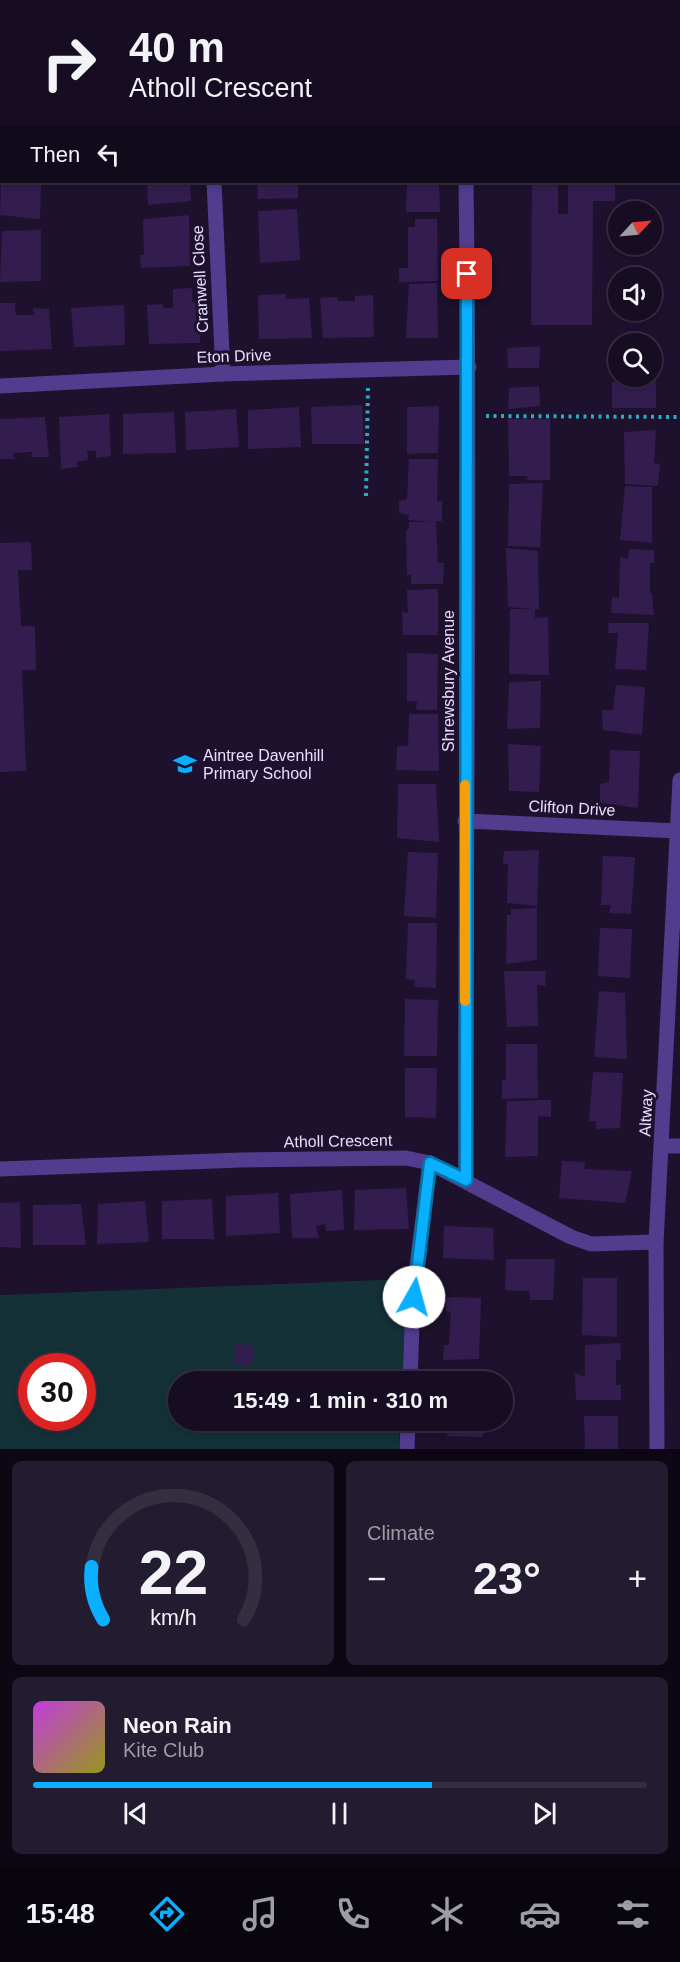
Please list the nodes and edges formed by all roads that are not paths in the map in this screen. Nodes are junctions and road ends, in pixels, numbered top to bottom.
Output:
1 (214, 183) edge
2 (466, 183) edge
3 (469, 367) junction
4 (223, 374) junction
5 (0, 386) edge
6 (680, 780) edge
7 (465, 821) junction
8 (678, 831) junction
9 (662, 1146) junction
10 (680, 1146) edge
11 (430, 1163) junction
12 (0, 1170) edge
13 (466, 1180) junction
14 (656, 1242) junction
15 (411, 1371) edge
16 (408, 1431) edge
17 (407, 1449) edge
18 (657, 1449) edge

1 - 4 street, Cranwell Close
2 - 3 street, Shrewsbury Avenue
3 - 4 street, Eton Drive
3 - 7 street, Shrewsbury Avenue
4 - 5 street, Eton Drive
6 - 8 street, Altway
7 - 8 street, Clifton Drive
7 - 13 street, Shrewsbury Avenue
8 - 9 street, Altway
9 - 10 street
9 - 14 street, Altway
11 - 12 street, Atholl Crescent
11 - 13 street, Atholl Crescent
11 - 15 street
13 - 14 street, Atholl Crescent
14 - 18 street, Altway
16 - 17 street

